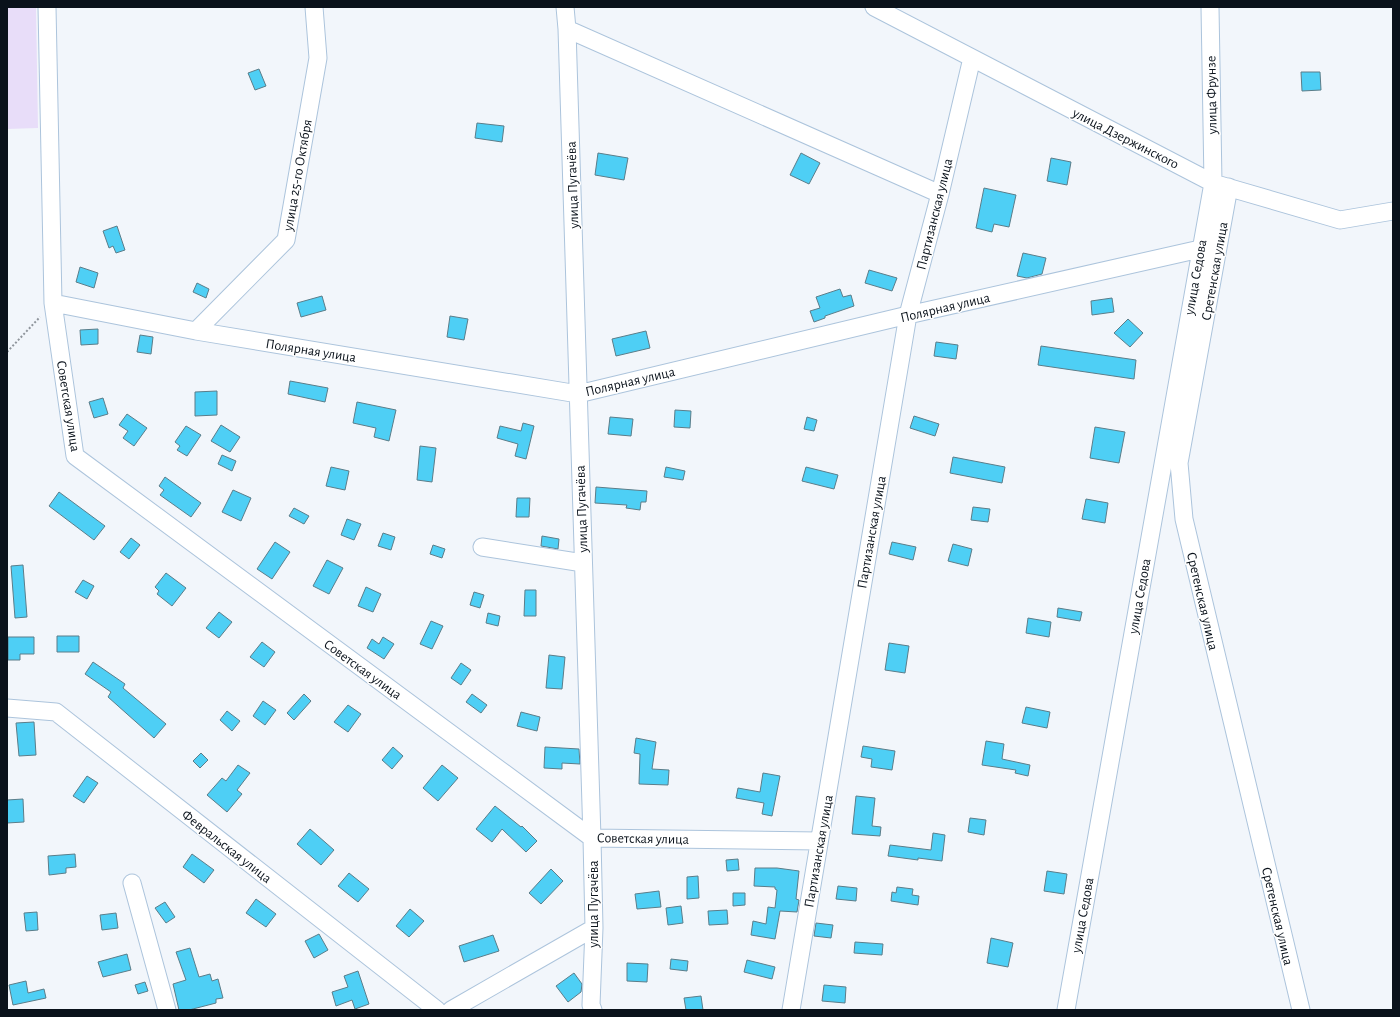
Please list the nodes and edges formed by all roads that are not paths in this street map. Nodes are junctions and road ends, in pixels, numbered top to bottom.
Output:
1 (47, 7) edge
2 (314, 7) edge
3 (565, 7) edge
4 (874, 7) edge
5 (1210, 7) edge
6 (567, 29) junction
7 (972, 58) junction
8 (1213, 183) junction
9 (1229, 187) junction
10 (940, 194) junction
11 (1393, 211) edge
12 (1200, 249) junction
13 (53, 303) junction
14 (908, 315) junction
15 (196, 331) junction
16 (578, 394) junction
17 (482, 547) dead end
18 (583, 563) junction
19 (7, 708) edge
20 (592, 838) junction
21 (819, 841) junction
22 (132, 883) dead end
23 (594, 928) junction
24 (167, 1010) edge
25 (437, 1010) edge
26 (451, 1010) edge
27 (593, 1010) edge
28 (791, 1010) edge
29 (1066, 1010) edge
30 (1301, 1010) edge

1 - 13 street, Советская улица
2 - 15 street, улица 25-го Октября
3 - 6 street, улица Пугачёва
4 - 7 street, улица Дзержинского
5 - 8 street, улица Фрунзе
6 - 10 street
6 - 16 street, улица Пугачёва
7 - 8 street, улица Дзержинского
7 - 10 street, Партизанская улица
8 - 9 street, улица Дзержинского
8 - 12 street, улица Седова
9 - 11 street, улица Дзержинского
9 - 30 street, Сретенская улица
10 - 14 street, Партизанская улица
12 - 14 street, Полярная улица
12 - 29 street, улица Седова
13 - 15 street, Полярная улица
13 - 20 street, Советская улица
14 - 16 street, Полярная улица
14 - 21 street, Партизанская улица
15 - 16 street, Полярная улица
16 - 18 street, улица Пугачёва
17 - 18 street
18 - 20 street, улица Пугачёва
19 - 25 street, Февральская улица
20 - 21 street, Советская улица
20 - 23 street, улица Пугачёва
21 - 28 street, Партизанская улица
22 - 24 street
23 - 26 street
23 - 27 street, улица Пугачёва

